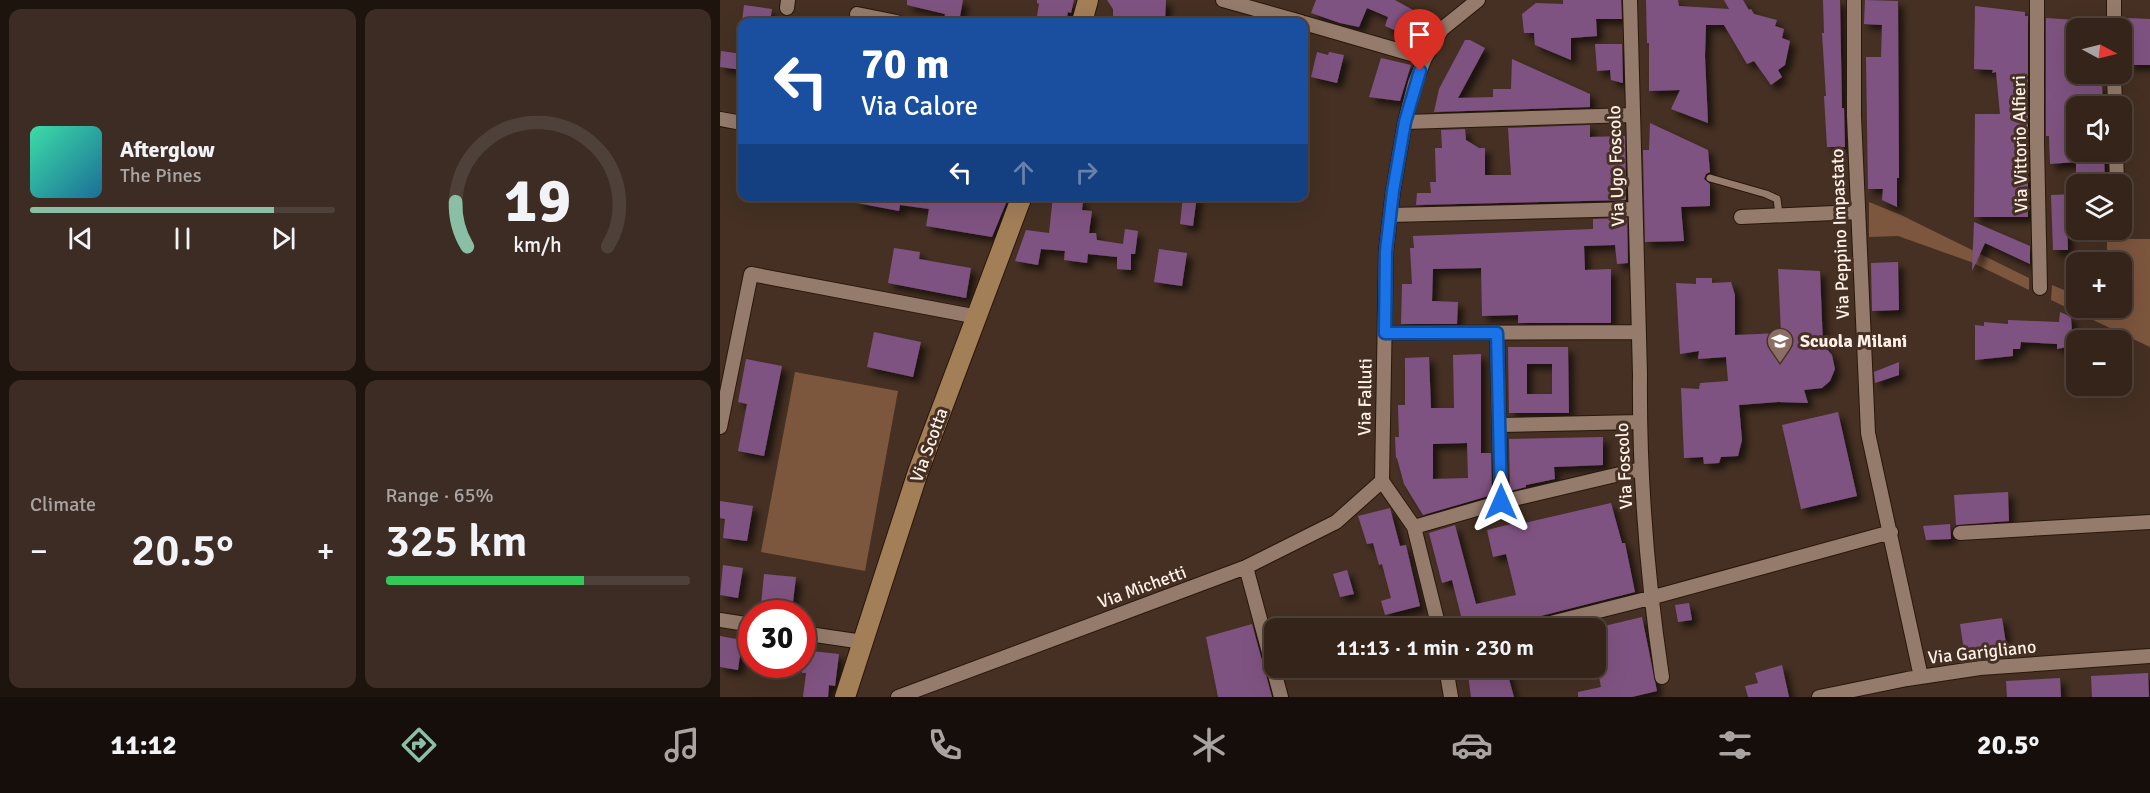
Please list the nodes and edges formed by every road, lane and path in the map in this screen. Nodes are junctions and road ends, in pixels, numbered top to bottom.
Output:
1 (1088, 0) edge
2 (1223, 0) edge
3 (1478, 0) edge
4 (1630, 0) edge
5 (1854, 0) edge
6 (2037, 0) edge
7 (2114, 0) edge
8 (857, 14) dead end
9 (877, 18) edge
10 (1083, 18) edge
11 (1285, 18) edge
12 (2114, 18) edge
13 (1308, 25) edge
14 (1425, 58) junction
15 (1632, 116) junction
16 (720, 119) edge
17 (738, 122) edge
18 (1405, 122) junction
19 (1710, 178) dead end
20 (1020, 201) edge
21 (1635, 209) junction
22 (1857, 212) junction
23 (1779, 214) junction
24 (1390, 215) junction
25 (1741, 216) dead end
26 (2040, 288) dead end
27 (978, 317) junction
28 (1639, 332) junction
29 (1385, 333) junction
30 (1497, 333) junction
31 (1639, 422) junction
32 (1500, 425) junction
33 (720, 427) edge
34 (1641, 469) junction
35 (1382, 481) junction
36 (1501, 502) junction
37 (2150, 522) edge
38 (1414, 527) junction
39 (1891, 532) junction
40 (1960, 533) dead end
41 (1246, 567) junction
42 (1650, 598) junction
43 (1437, 618) edge
44 (1571, 618) edge
45 (720, 620) edge
46 (738, 623) edge
47 (816, 635) edge
48 (863, 642) junction
49 (2150, 656) edge
50 (1662, 677) dead end
51 (1921, 677) junction
52 (1448, 678) edge
53 (845, 697) edge
54 (898, 697) edge
55 (1281, 697) edge
56 (1451, 697) edge
57 (1819, 697) edge

1 - 10 street
2 - 11 street
3 - 14 street, Via Falluti
4 - 15 street, Via Ugo Foscolo
5 - 22 street, Via Peppino Impastato
6 - 26 street, Via Vittorio Alfieri
7 - 12 street
8 - 9 street
13 - 14 street
14 - 18 street, Via Falluti
15 - 18 street
15 - 21 street, Via Ugo Foscolo
16 - 17 street
18 - 24 street, Via Falluti
19 - 23 lane
20 - 27 street, Via Scotta
21 - 24 street
21 - 28 street, Via Ugo Foscolo
22 - 23 street
22 - 39 street, Via Peppino Impastato
23 - 25 street
24 - 29 street, Via Falluti
27 - 33 street
27 - 48 street, Via Scotta
28 - 30 street
28 - 31 street, Via Foscolo
29 - 30 street
29 - 35 street, Via Falluti
30 - 32 street
31 - 32 street
31 - 34 street, Via Foscolo
32 - 36 street
34 - 36 street
34 - 42 street, Via Foscolo
35 - 38 street
35 - 41 street, Via Michetti
36 - 38 street
37 - 40 street
38 - 43 street
39 - 42 street
39 - 51 street, Via Peppino Impastato
41 - 54 street, Via Michetti
41 - 55 street
42 - 44 street
42 - 50 street, Via Foscolo
45 - 46 street
47 - 48 street
48 - 53 street, Via Scotta
49 - 51 street, Via Garigliano
51 - 57 street, Via Garigliano
52 - 56 street

